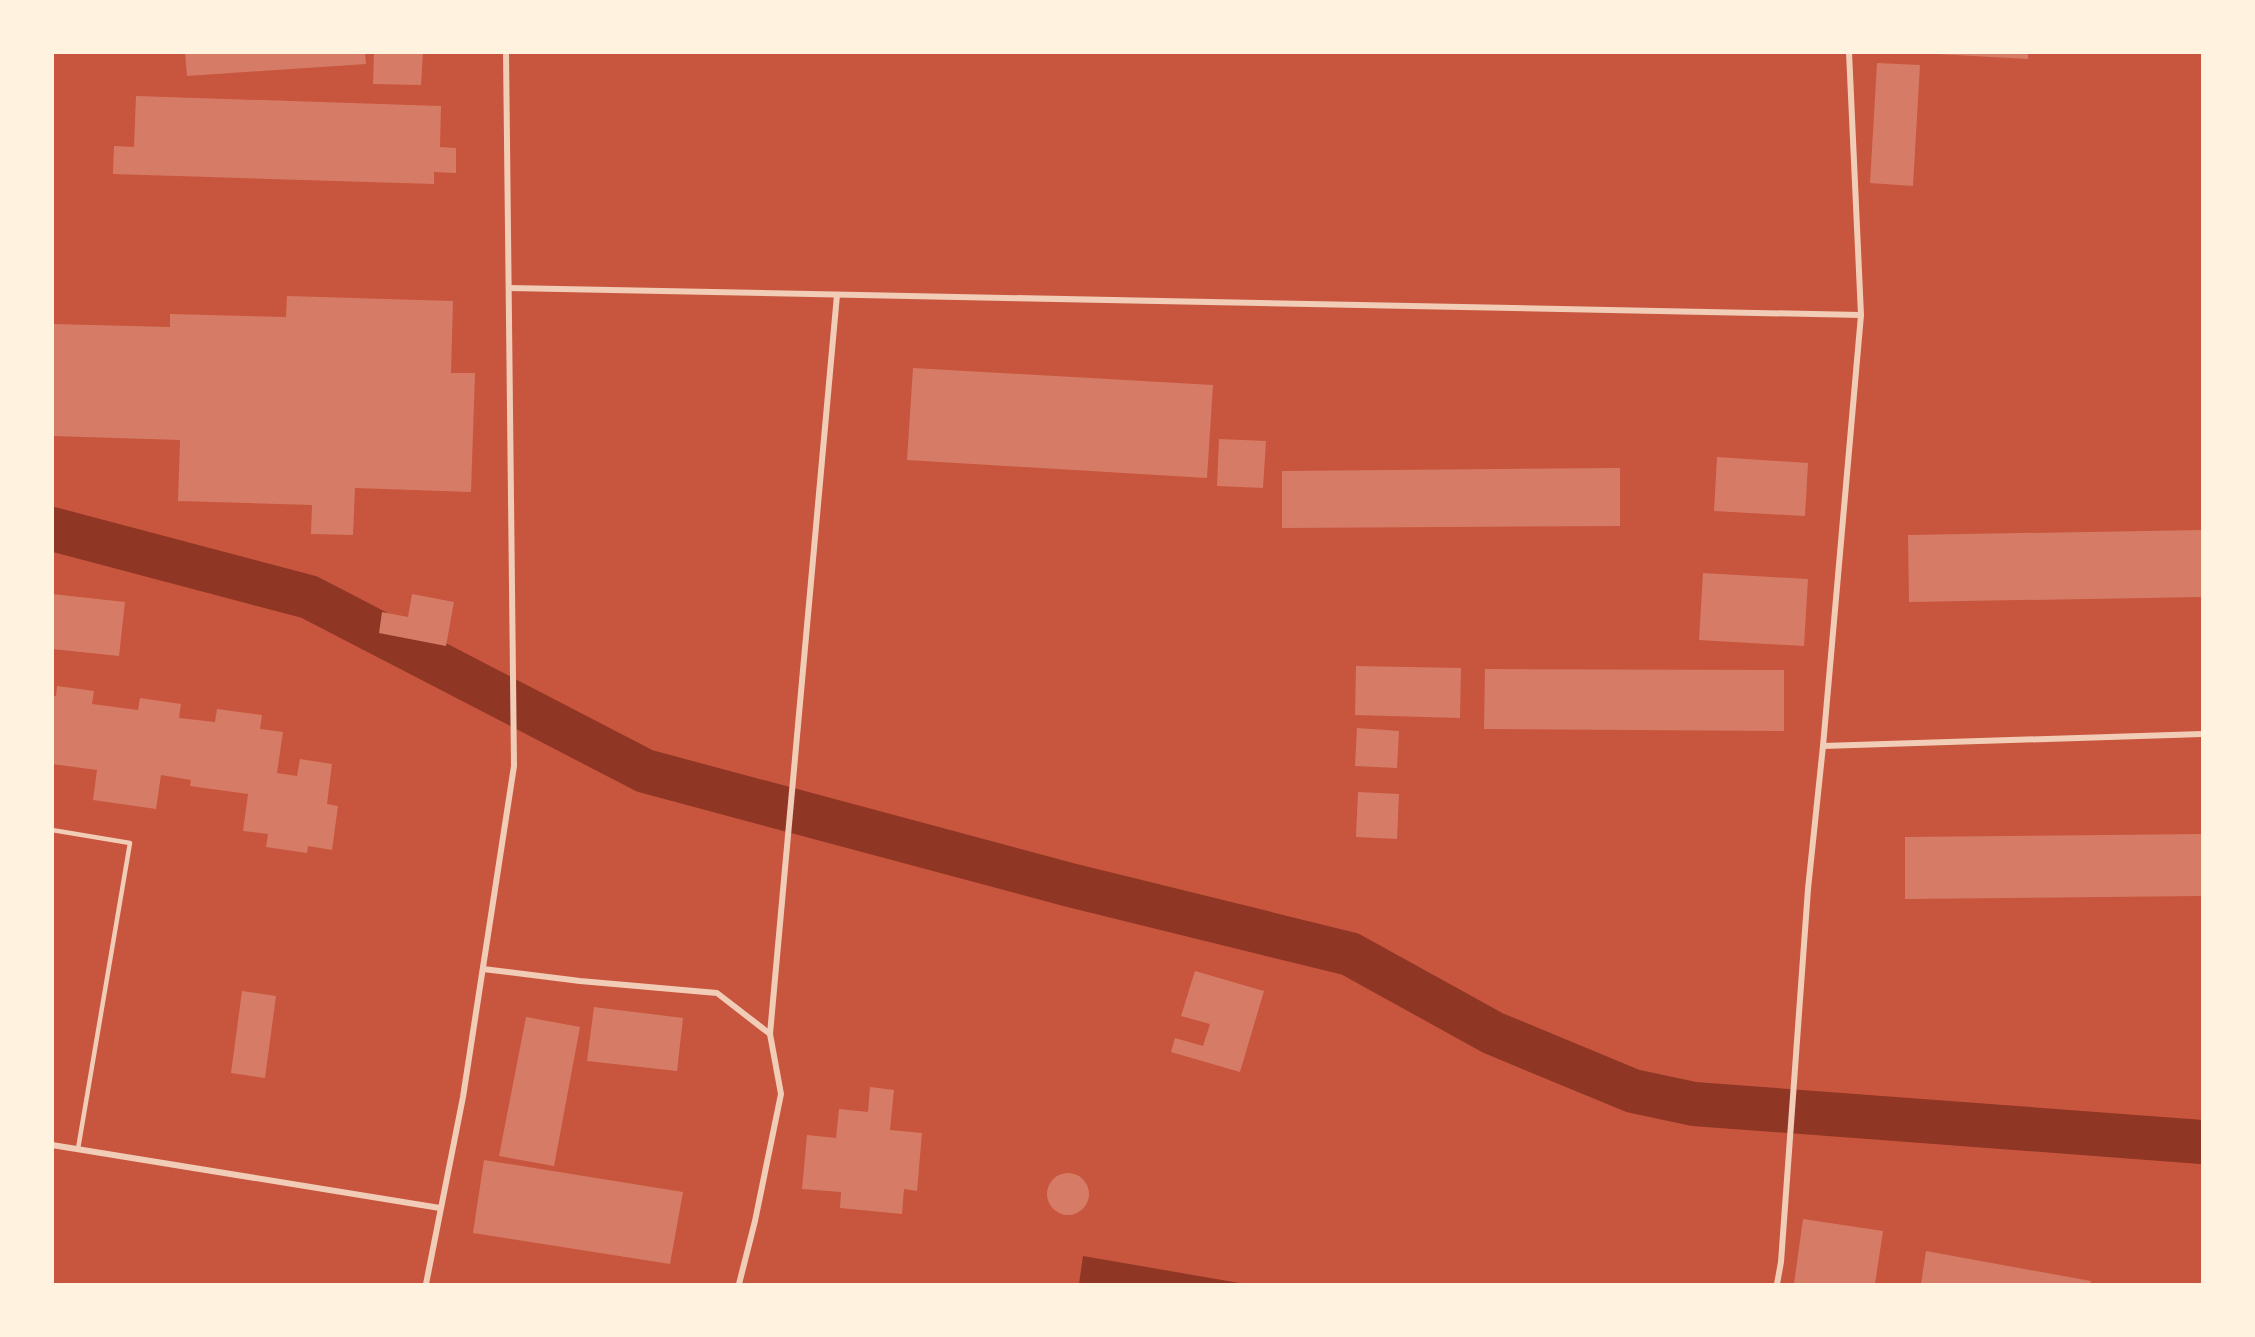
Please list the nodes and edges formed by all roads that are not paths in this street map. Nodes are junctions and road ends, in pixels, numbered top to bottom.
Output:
1 (506, 52) edge
2 (1849, 52) edge
3 (509, 288) junction
4 (837, 294) junction
5 (1861, 315) junction
6 (2202, 734) edge
7 (1823, 746) junction
8 (52, 830) edge
9 (483, 969) junction
10 (770, 1034) junction
11 (52, 1145) edge
12 (78, 1149) junction
13 (440, 1208) junction
14 (426, 1284) edge
15 (739, 1284) edge
16 (1777, 1284) edge

1 - 3 street
2 - 5 street
3 - 4 street
3 - 9 street
4 - 5 street
4 - 10 street
5 - 7 street
6 - 7 street
7 - 16 street
8 - 12 lane
9 - 10 street
9 - 13 street
10 - 15 street
11 - 12 street
12 - 13 street
13 - 14 street

